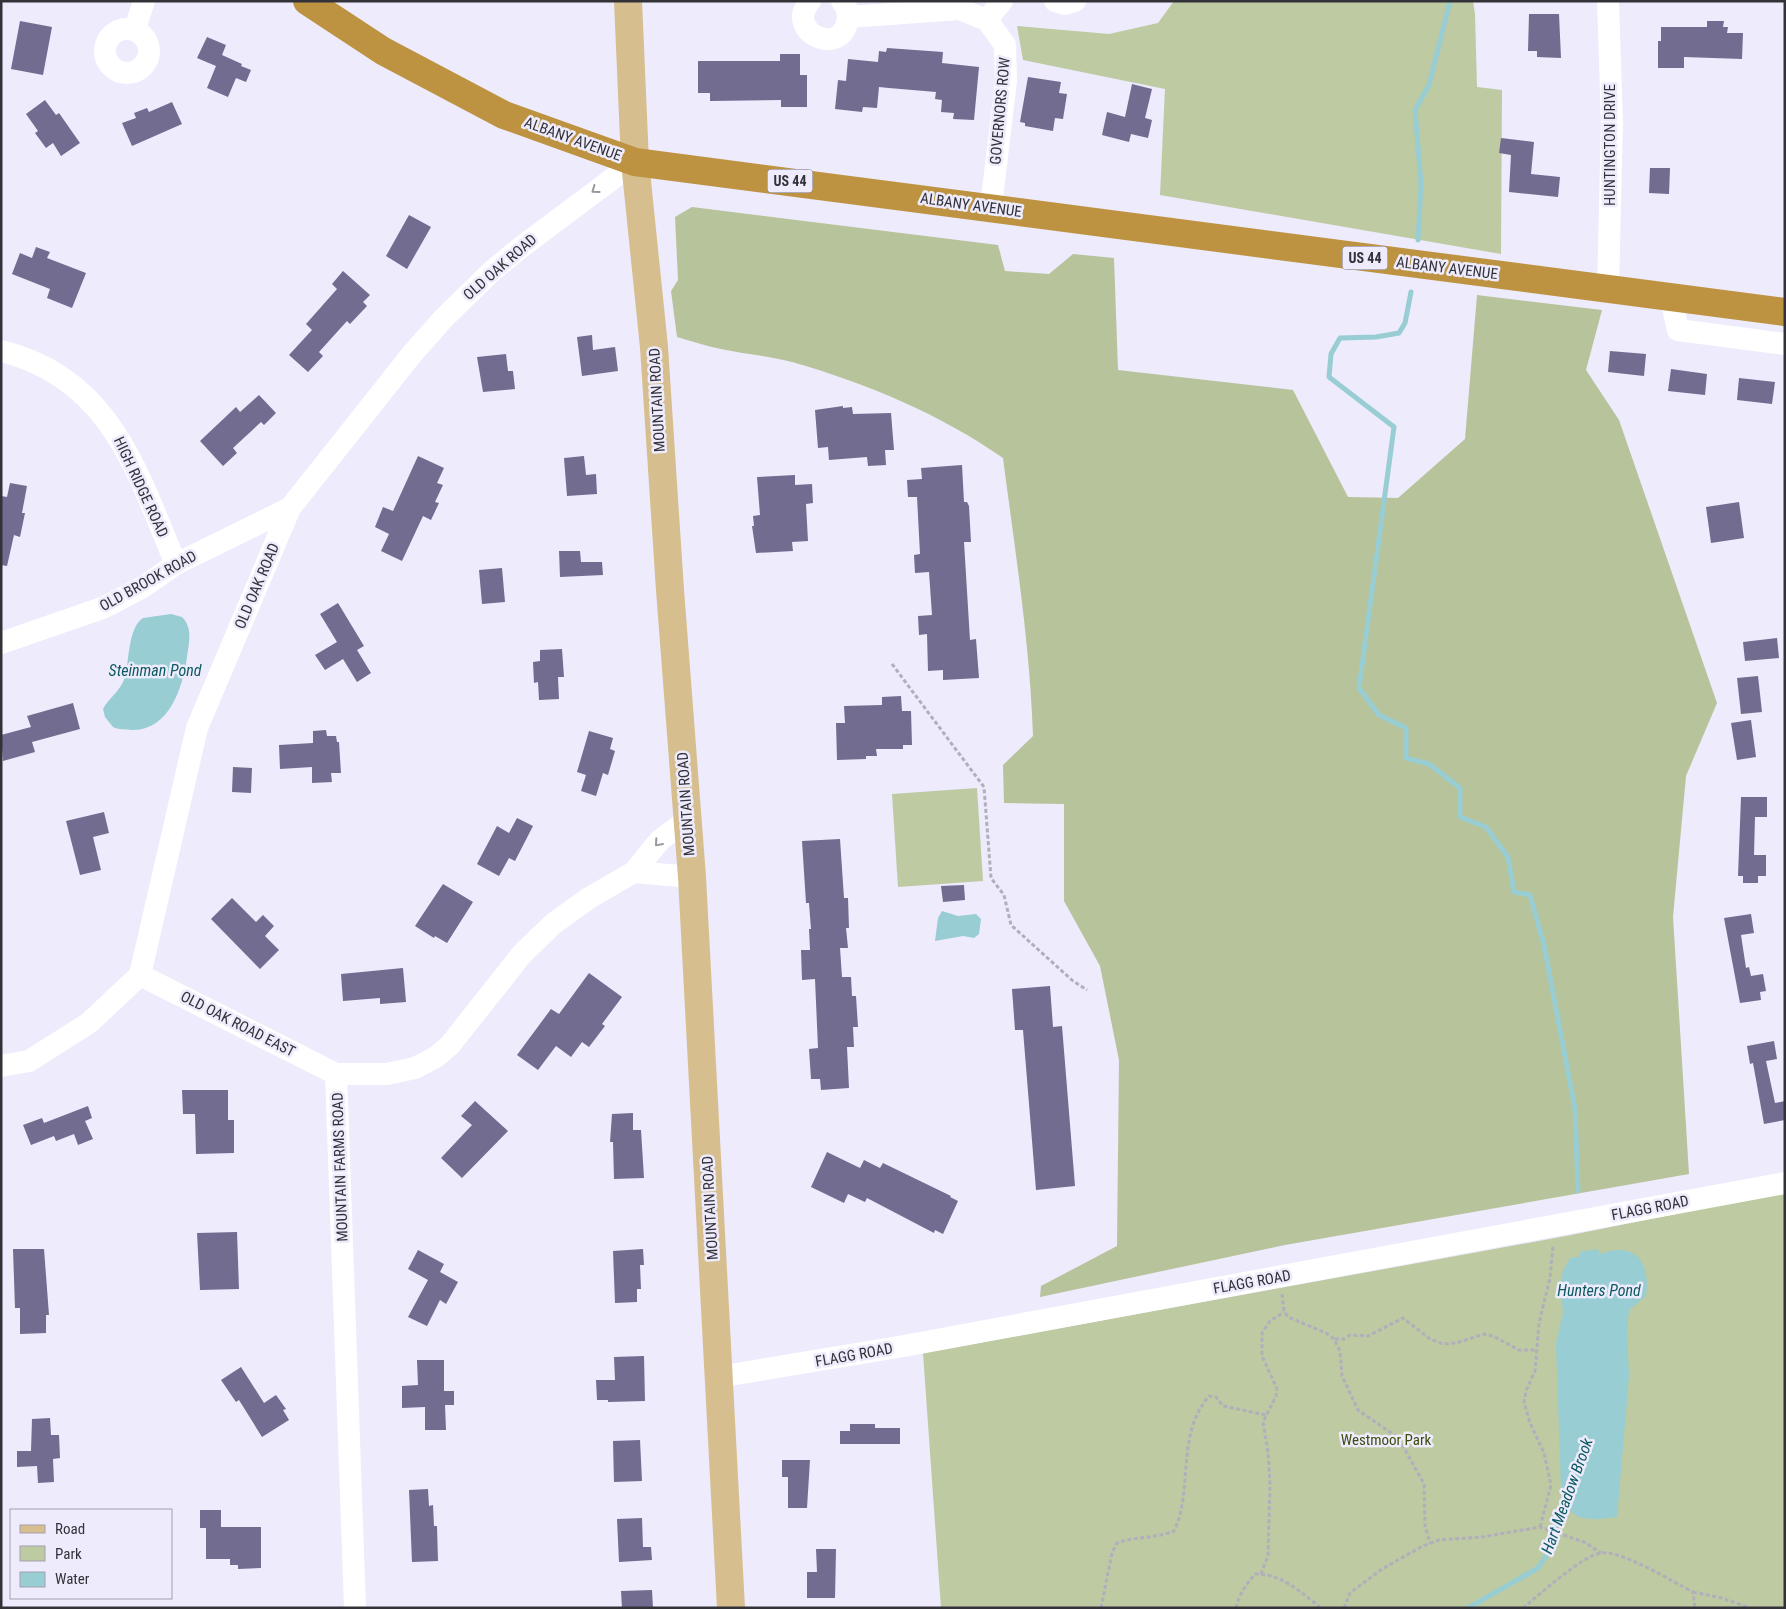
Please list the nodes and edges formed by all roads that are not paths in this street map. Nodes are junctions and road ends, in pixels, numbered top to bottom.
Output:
1 (144, 1) edge
2 (307, 1) edge
3 (628, 1) edge
4 (810, 1) edge
5 (1002, 1) edge
6 (1055, 1) edge
7 (1075, 1) edge
8 (1608, 1) edge
9 (846, 9) edge
10 (987, 20) junction
11 (134, 30) dead end
12 (635, 162) junction
13 (991, 207) junction
14 (1608, 289) junction
15 (1671, 298) junction
16 (1785, 312) edge
17 (1785, 344) edge
18 (1, 352) edge
19 (290, 508) junction
20 (176, 564) junction
21 (1, 642) edge
22 (687, 820) junction
23 (634, 872) junction
24 (692, 877) junction
25 (140, 975) junction
26 (1, 1066) edge
27 (336, 1074) junction
28 (1785, 1183) edge
29 (718, 1377) junction
30 (355, 1608) edge
31 (731, 1608) edge

1 - 11 street
2 - 12 highway, ALBANY AVENUE / US 44
3 - 12 main road, MOUNTAIN ROAD
4 - 9 street
5 - 10 street
6 - 7 street
8 - 14 street, HUNTINGTON DRIVE
9 - 10 street
10 - 13 street, GOVERNORS ROW
12 - 13 highway, ALBANY AVENUE / US 44
12 -> 19 street, OLD OAK ROAD
12 - 22 main road, MOUNTAIN ROAD
13 - 14 highway, ALBANY AVENUE / US 44
14 - 15 highway, ALBANY AVENUE / US 44
15 - 16 highway, ALBANY AVENUE / US 44
15 - 17 street
18 - 20 street, HIGH RIDGE ROAD
19 - 20 street, OLD BROOK ROAD
19 - 25 street, OLD OAK ROAD
20 - 21 street, OLD BROOK ROAD
22 -> 23 street, MOUNTAIN FARMS ROAD
22 - 24 main road, MOUNTAIN ROAD
23 - 24 street
23 - 27 street, MOUNTAIN FARMS ROAD
24 - 29 main road, MOUNTAIN ROAD
25 - 26 street
25 - 27 street, OLD OAK ROAD EAST
27 - 30 street, MOUNTAIN FARMS ROAD
28 - 29 street, FLAGG ROAD
29 - 31 main road, MOUNTAIN ROAD

